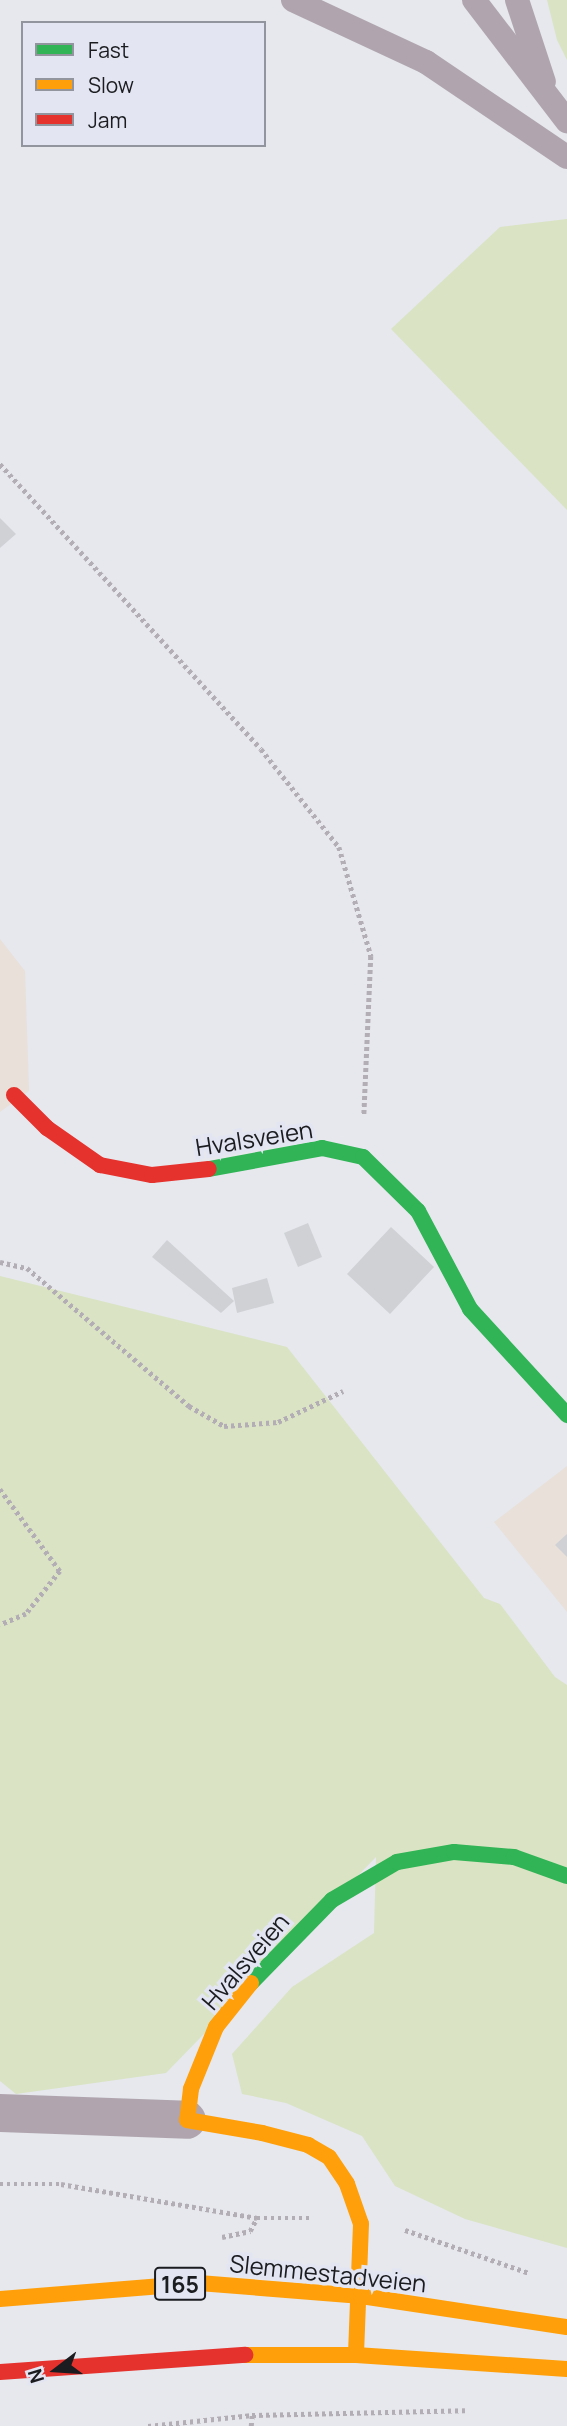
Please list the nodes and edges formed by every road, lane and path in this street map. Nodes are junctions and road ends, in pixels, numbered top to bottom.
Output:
1 (293, 0) edge
2 (474, 0) edge
3 (517, 0) edge
4 (550, 100) junction
5 (567, 121) edge
6 (567, 157) edge
7 (0, 464) edge
8 (14, 1095) dead end
9 (363, 1157) junction
10 (0, 1262) edge
11 (343, 1391) dead end
12 (567, 1415) edge
13 (0, 1489) edge
14 (0, 1625) edge
15 (567, 1876) edge
16 (0, 2113) edge
17 (187, 2119) junction
18 (0, 2184) edge
19 (361, 2224) junction
20 (534, 2274) dead end
21 (361, 2296) junction
22 (0, 2300) edge
23 (567, 2327) edge
24 (356, 2355) junction
25 (567, 2369) edge
26 (0, 2372) edge
27 (468, 2410) dead end
28 (252, 2415) junction
29 (148, 2426) edge
30 (251, 2426) edge

1 - 6 lane
2 - 4 lane
3 - 4 lane
4 - 5 lane
7 - 9 path
8 - 9 street, Hvalsveien
9 - 12 street
10 - 11 path
13 - 14 path
15 - 17 street, Hvalsveien
16 - 17 street
17 - 19 street
18 - 19 path
19 - 20 path
19 - 21 street
21 - 22 street, Slemmestadveien / 165
21 - 23 street, Slemmestadveien / 165
21 - 24 street
24 - 25 street
24 - 26 street
27 - 28 path
28 - 29 path
28 - 30 path

